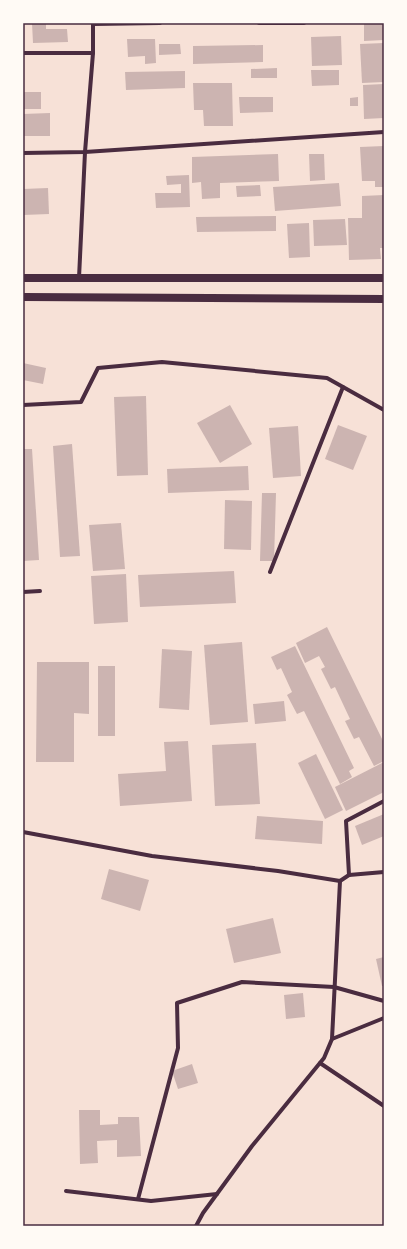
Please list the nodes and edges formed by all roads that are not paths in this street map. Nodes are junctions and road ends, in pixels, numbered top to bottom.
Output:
1 (160, 23) edge
2 (259, 23) edge
3 (304, 23) edge
4 (93, 24) edge
5 (23, 53) edge
6 (93, 53) junction
7 (384, 132) edge
8 (85, 152) junction
9 (23, 153) edge
10 (23, 278) edge
11 (79, 278) junction
12 (384, 278) edge
13 (23, 297) edge
14 (384, 298) edge
15 (343, 387) junction
16 (23, 405) edge
17 (384, 410) edge
18 (270, 572) dead end
19 (40, 591) dead end
20 (23, 592) edge
21 (384, 801) edge
22 (23, 832) edge
23 (384, 872) edge
24 (349, 875) junction
25 (340, 881) junction
26 (334, 987) junction
27 (384, 1001) edge
28 (384, 1018) edge
29 (332, 1039) junction
30 (320, 1063) junction
31 (384, 1106) edge
32 (66, 1191) dead end
33 (217, 1194) junction
34 (138, 1199) junction
35 (196, 1226) edge

1 - 4 street
2 - 3 street
4 - 6 street
5 - 6 street
6 - 8 street
7 - 8 street
8 - 9 street
8 - 11 street
10 - 11 main road
11 - 12 main road
13 - 14 main road
15 - 16 street
15 - 17 street
15 - 18 street
19 - 20 street
21 - 24 street
22 - 25 street
23 - 24 street
24 - 25 street
25 - 26 street
26 - 27 street
26 - 29 street
26 - 34 street
28 - 29 street
29 - 30 street
30 - 31 street
30 - 33 street
32 - 34 street
33 - 34 street
33 - 35 street

